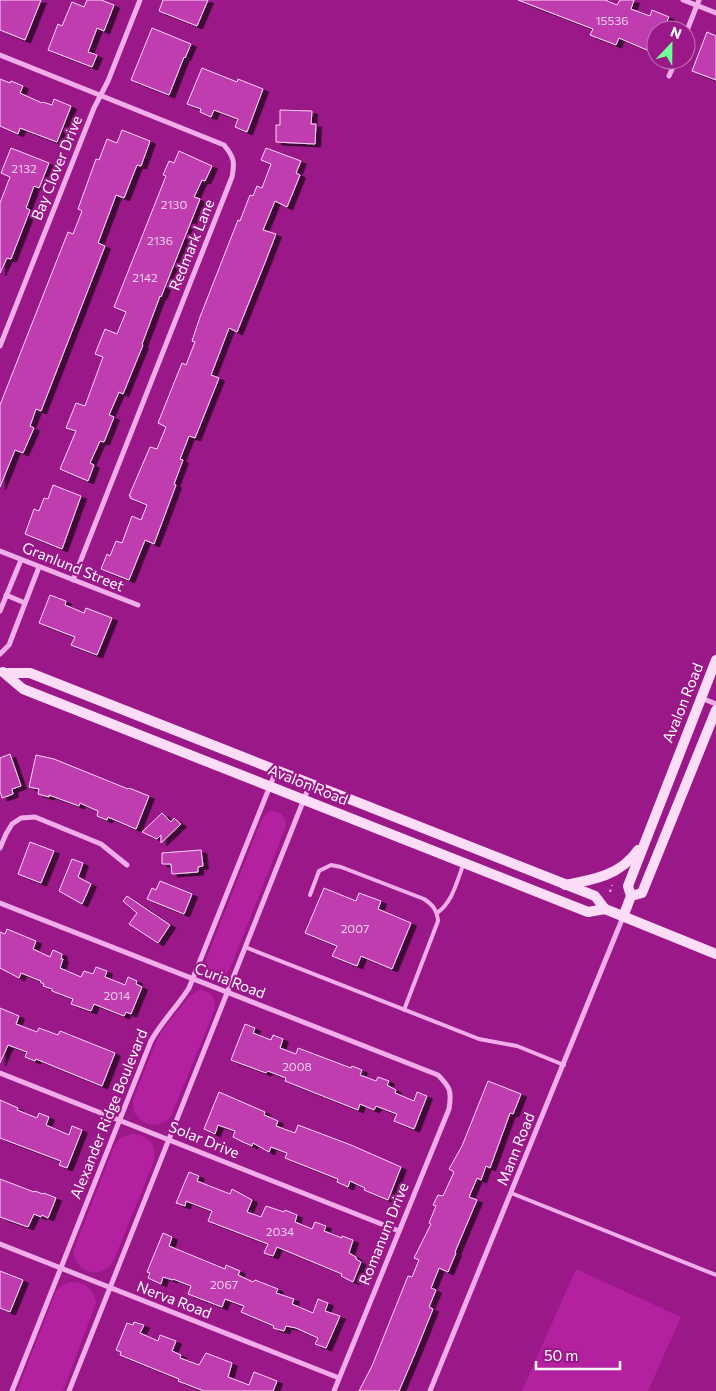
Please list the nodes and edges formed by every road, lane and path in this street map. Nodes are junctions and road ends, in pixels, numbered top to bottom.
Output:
1 (140, 0) edge
2 (684, 0) edge
3 (698, 3) edge
4 (716, 13) edge
5 (691, 20) edge
6 (0, 56) edge
7 (672, 70) edge
8 (669, 76) dead end
9 (100, 96) junction
10 (0, 346) edge
11 (0, 551) edge
12 (21, 560) junction
13 (39, 567) junction
14 (73, 580) junction
15 (6, 596) junction
16 (25, 603) junction
17 (138, 606) dead end
18 (0, 611) edge
19 (0, 654) edge
20 (716, 660) edge
21 (3, 672) edge
22 (712, 684) edge
23 (701, 698) junction
24 (716, 704) edge
25 (716, 710) edge
26 (276, 771) junction
27 (310, 784) junction
28 (270, 786) junction
29 (304, 800) junction
30 (645, 839) junction
31 (0, 848) edge
32 (464, 863) junction
33 (127, 865) dead end
34 (565, 885) junction
35 (612, 885) dead end
36 (610, 892) dead end
37 (310, 895) dead end
38 (631, 896) junction
39 (0, 903) edge
40 (605, 909) junction
41 (437, 913) junction
42 (623, 917) junction
43 (245, 947) junction
44 (716, 954) edge
45 (193, 980) junction
46 (226, 993) junction
47 (404, 1010) junction
48 (564, 1065) junction
49 (0, 1073) edge
50 (448, 1086) joint
51 (119, 1120) junction
52 (168, 1139) junction
53 (511, 1194) junction
54 (399, 1231) junction
55 (0, 1244) edge
56 (60, 1269) junction
57 (716, 1275) edge
58 (109, 1288) junction
59 (339, 1378) junction
60 (12, 1391) edge
61 (69, 1391) edge
62 (334, 1391) edge
63 (430, 1391) edge

1 - 9 street, Bay Clover Drive
2 - 3 street
3 - 4 street
3 - 5 street
6 - 9 street, Redmark Lane
7 - 8 street
9 - 10 street, Bay Clover Drive
9 - 14 street, Redmark Lane
11 - 12 street, Granlund Street
12 - 13 street, Granlund Street
12 - 15 street
13 - 14 street, Granlund Street
13 - 16 street
14 - 17 street, Granlund Street
15 - 16 street
15 - 18 street
16 - 19 street
20 - 22 main road, Avalon Road
21 - 26 main road, Avalon Road
21 - 28 main road, Avalon Road
22 - 23 main road, Avalon Road
23 - 24 street
23 - 30 main road, Avalon Road
25 - 38 main road, Avalon Road
26 - 27 main road, Avalon Road
26 - 28 street, Alexander Ridge Boulevard
27 - 29 street
27 - 34 main road, Avalon Road
28 - 29 main road, Avalon Road
28 - 45 street, Alexander Ridge Boulevard
29 - 32 main road, Avalon Road
29 - 43 street
30 - 34 main road
30 - 38 main road, Avalon Road
31 - 33 street
32 - 40 main road, Avalon Road
32 - 41 lane
34 - 40 main road, Avalon Road
35 - 36 path
37 - 41 lane
38 - 42 main road, Avalon Road
39 - 45 street, Curia Road
40 - 42 main road, Avalon Road
41 - 47 lane
42 - 44 main road
42 - 48 street, Mann Road
43 - 46 street
43 - 47 lane
45 - 46 street, Curia Road
45 - 51 street, Alexander Ridge Boulevard
46 - 50 street, Curia Road
46 - 52 street
47 - 48 lane
48 - 53 street, Mann Road
49 - 51 street, Solar Drive
50 - 54 street, Romanum Drive
51 - 52 street, Solar Drive
51 - 56 street, Alexander Ridge Boulevard
52 - 54 street, Solar Drive
52 - 58 street
53 - 57 lane
53 - 63 street, Mann Road
54 - 59 street, Romanum Drive
55 - 56 street, Nerva Road
56 - 58 street, Nerva Road
56 - 60 street, Alexander Ridge Boulevard
58 - 59 street, Nerva Road
58 - 61 street
59 - 62 street, Romanum Drive

